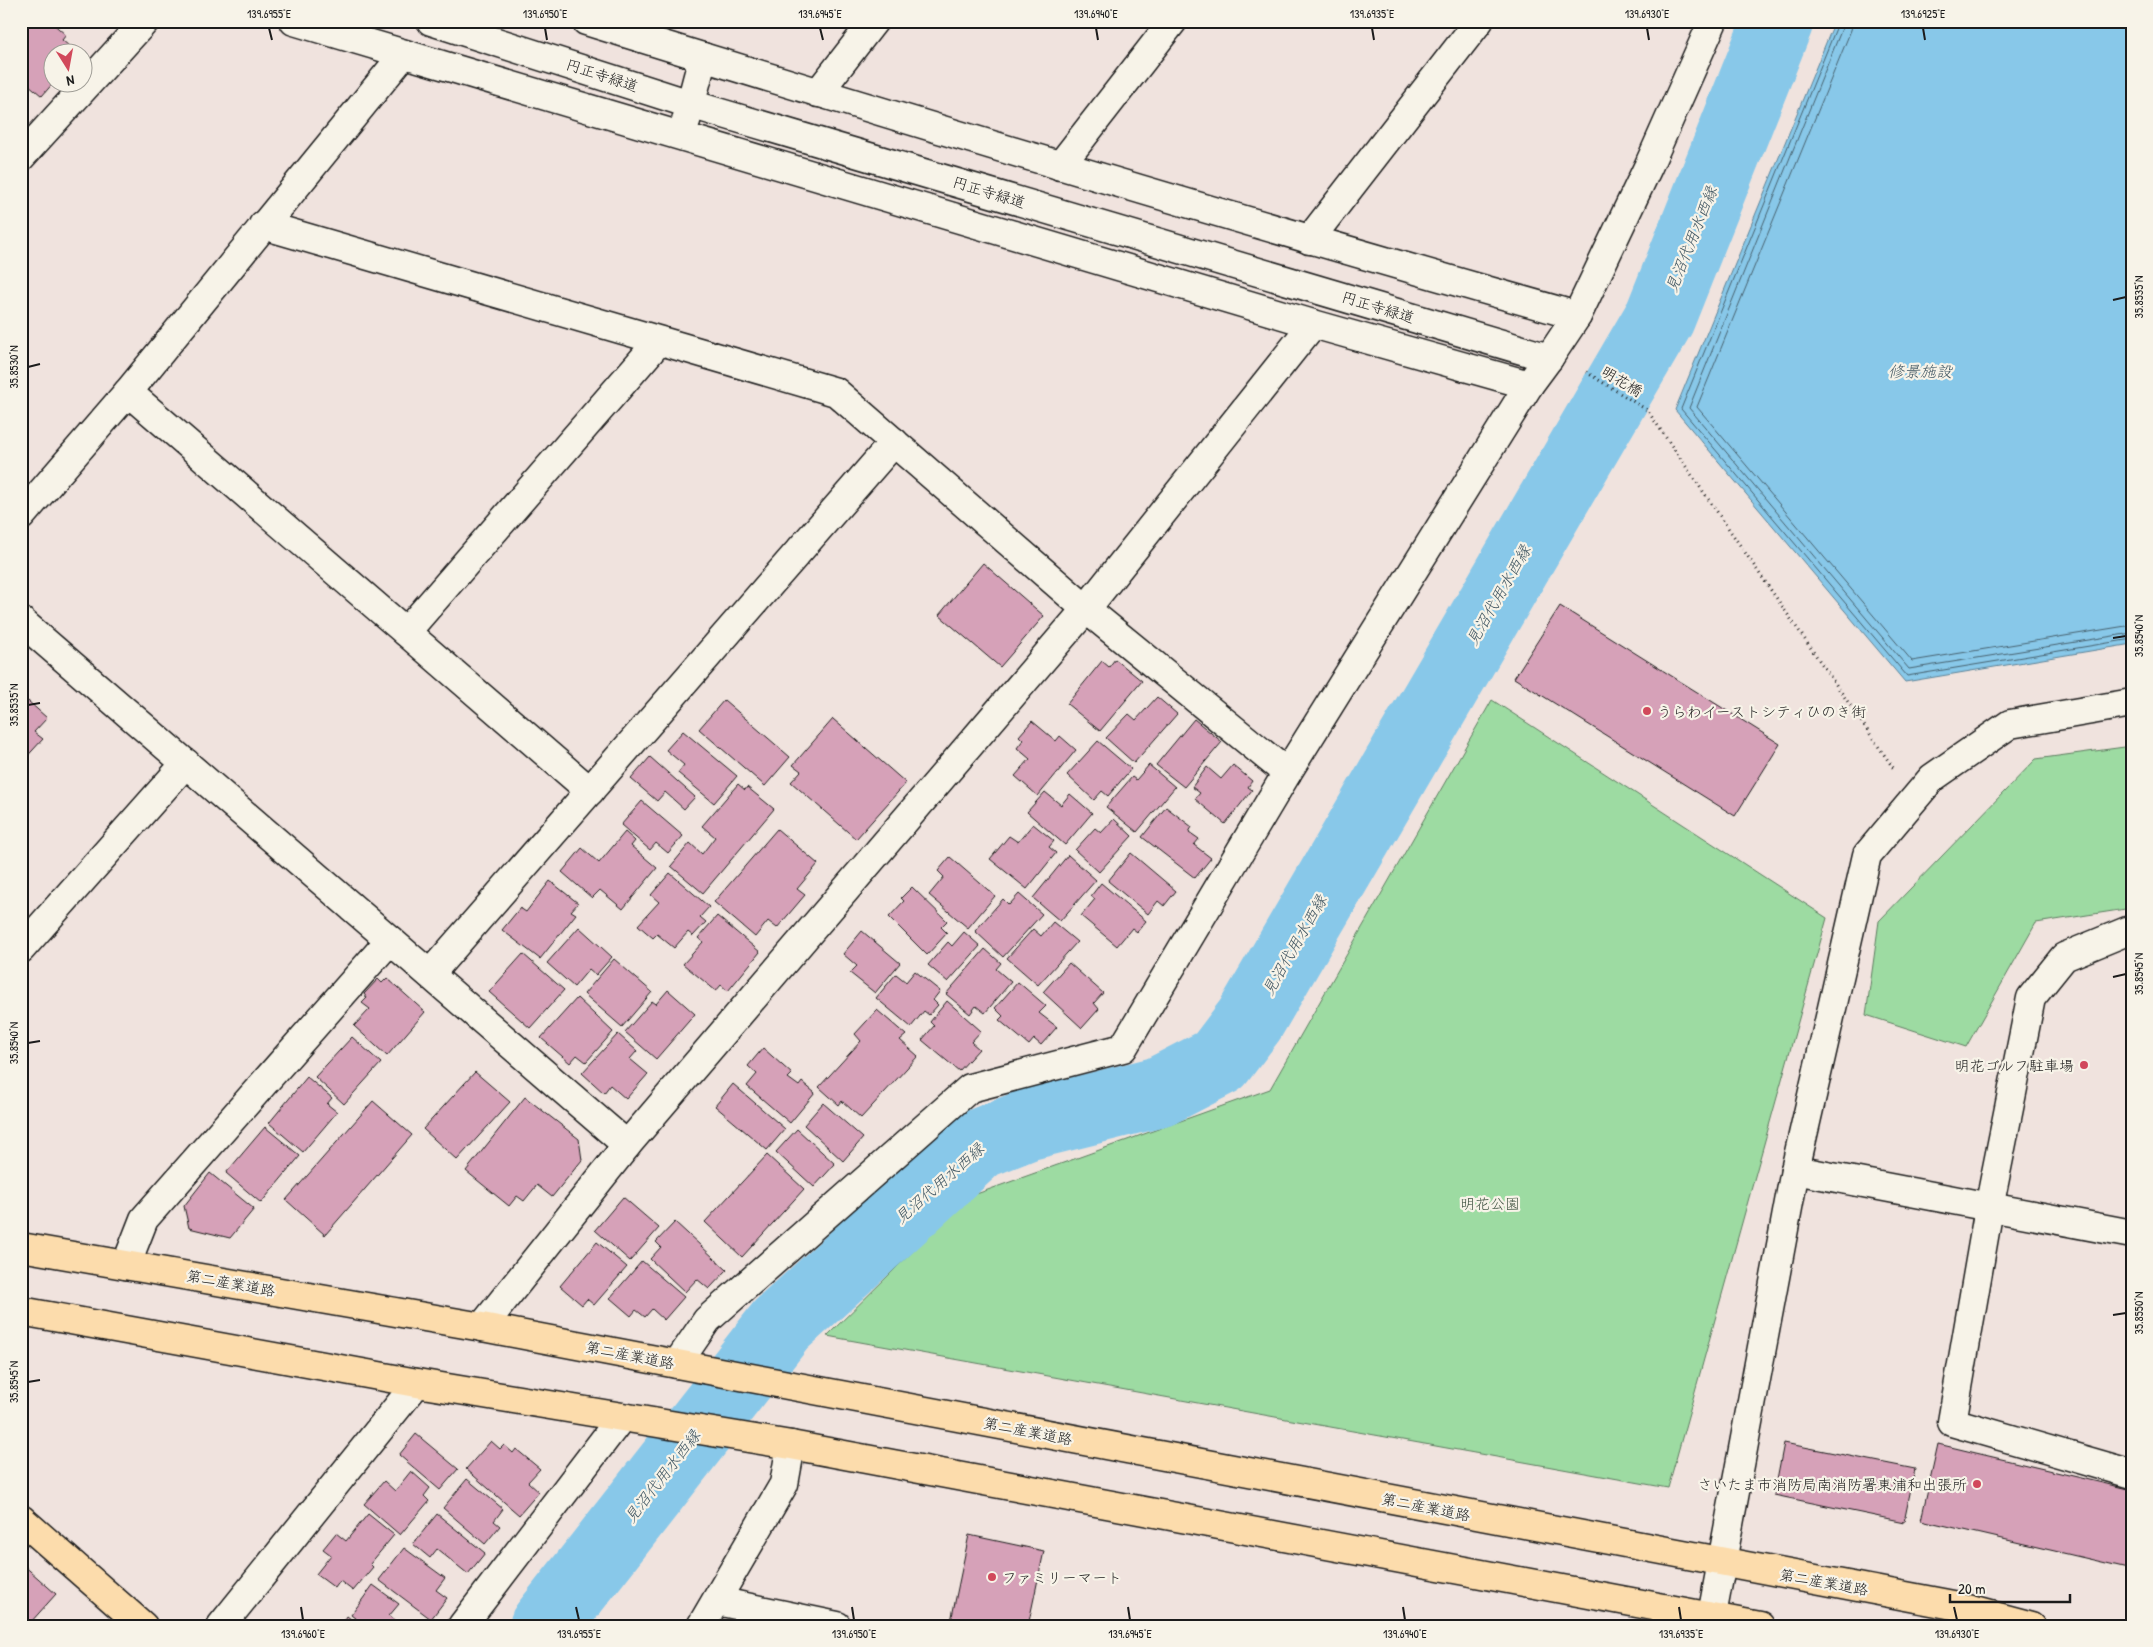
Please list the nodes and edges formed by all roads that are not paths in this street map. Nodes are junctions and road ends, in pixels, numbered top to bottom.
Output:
1 (145, 21) edge
2 (294, 21) edge
3 (431, 21) edge
4 (586, 21) edge
5 (874, 21) edge
6 (1173, 21) edge
7 (1479, 21) edge
8 (1713, 21) edge
9 (404, 54) junction
10 (703, 57) junction
11 (818, 93) junction
12 (690, 104) junction
13 (681, 137) junction
14 (21, 157) edge
15 (1060, 166) junction
16 (263, 225) junction
17 (1309, 240) junction
18 (1577, 316) junction
19 (1313, 324) junction
20 (659, 341) junction
21 (1549, 358) junction
22 (1529, 386) junction
23 (128, 392) junction
24 (894, 442) junction
25 (21, 516) edge
26 (1086, 609) junction
27 (21, 620) edge
28 (406, 632) junction
29 (2132, 703) edge
30 (186, 764) junction
31 (1287, 773) junction
32 (590, 791) junction
33 (2132, 929) edge
34 (390, 940) junction
35 (21, 948) edge
36 (430, 974) junction
37 (627, 1145) junction
38 (1795, 1170) junction
39 (1989, 1208) junction
40 (2132, 1234) edge
41 (21, 1246) edge
42 (126, 1265) junction
43 (21, 1311) edge
44 (482, 1328) junction
45 (677, 1364) junction
46 (417, 1383) junction
47 (621, 1418) junction
48 (791, 1445) junction
49 (2132, 1474) edge
50 (21, 1519) edge
51 (1720, 1563) junction
52 (717, 1600) junction
53 (1710, 1622) edge
54 (143, 1626) edge
55 (222, 1626) edge
56 (462, 1626) edge
57 (701, 1626) edge
58 (837, 1626) edge
59 (1760, 1626) edge
60 (2032, 1626) edge

1 - 14 street
2 - 9 street
3 - 12 street, 円正寺緑道
4 - 10 street
5 - 11 street
6 - 15 street
7 - 17 street
8 - 18 street
9 - 13 street
9 - 16 street
10 - 11 street
10 - 12 street
11 - 15 street
12 - 13 street
12 - 21 street, 円正寺緑道
13 - 19 street
15 - 17 street
16 - 20 street
16 - 23 street
17 - 18 street
18 - 21 street
19 - 22 street
19 - 26 street
20 - 24 street
20 - 28 street
21 - 22 street
22 - 31 street
23 - 25 street
23 - 28 street
24 - 26 street
24 - 32 street
26 - 31 street
26 - 37 street
27 - 30 street
28 - 32 street
29 - 38 street
30 - 34 street
30 - 35 street
31 - 45 street
32 - 36 street
33 - 39 street
34 - 36 street
34 - 42 street
36 - 37 street
37 - 44 street
38 - 39 street
38 - 51 street
39 - 40 street
39 - 49 street
41 - 42 main road, 第二産業道路
42 - 44 main road, 第二産業道路
43 - 46 main road
44 - 45 main road, 第二産業道路
45 - 51 main road, 第二産業道路
46 - 47 main road
46 - 55 street
47 - 48 main road
47 - 56 street
48 - 52 street
48 - 53 main road
50 - 54 main road
51 - 53 street
51 - 60 main road, 第二産業道路
52 - 57 street
52 - 58 street
53 - 59 main road

